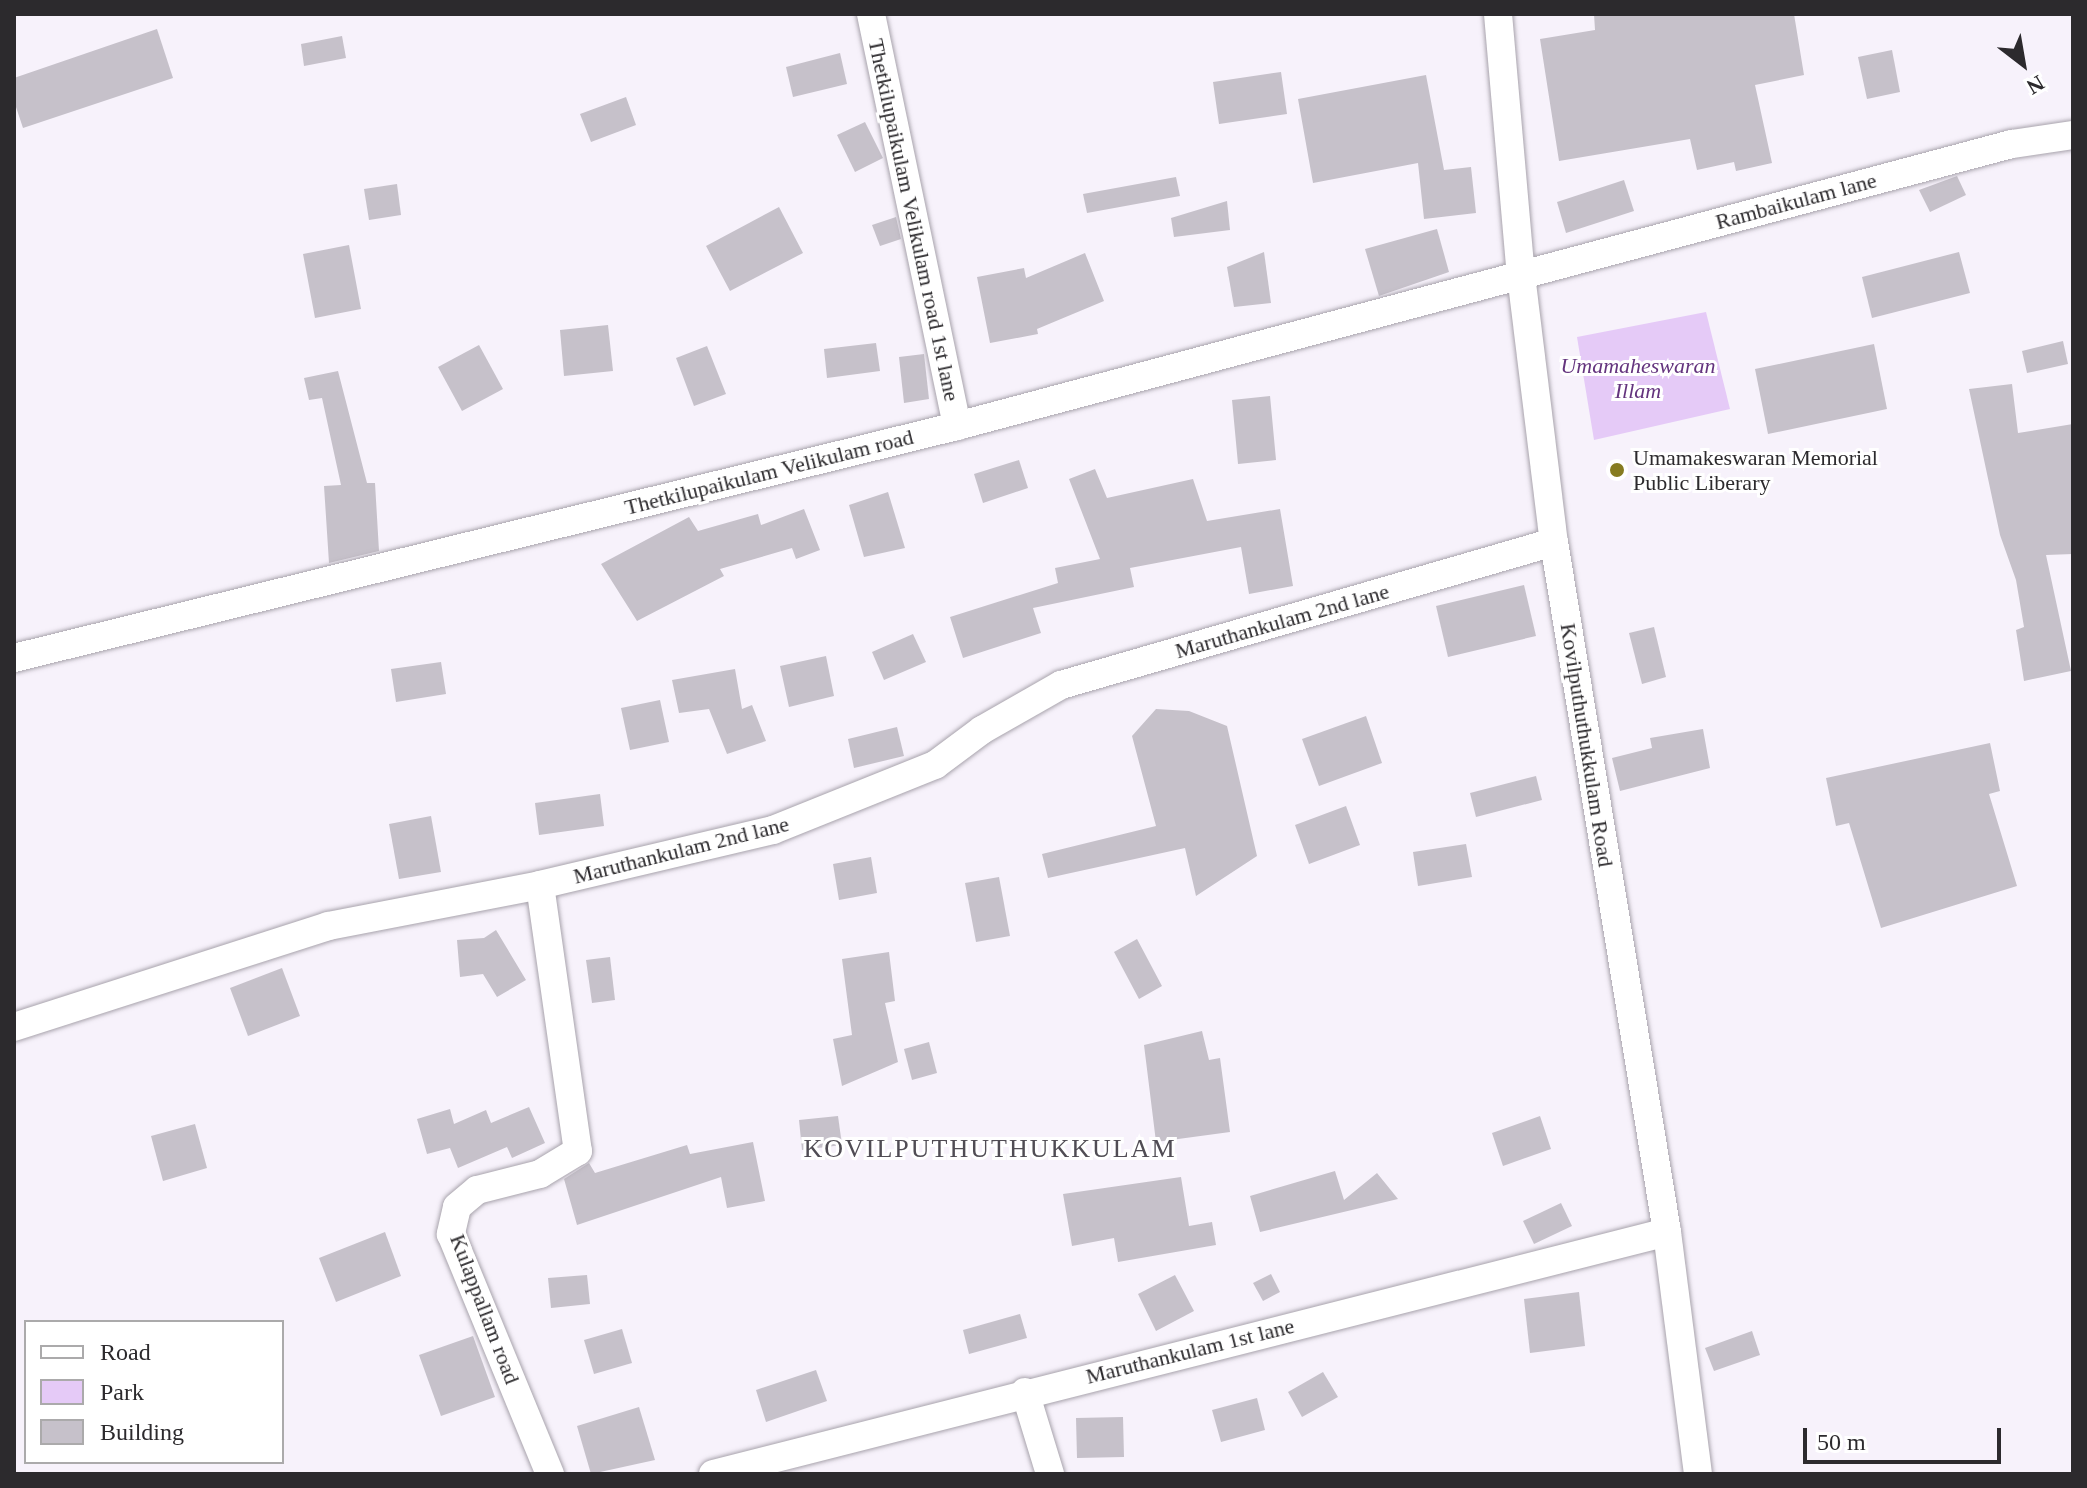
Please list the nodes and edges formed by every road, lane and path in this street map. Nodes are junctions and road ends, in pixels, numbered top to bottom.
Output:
1 (871, 14) edge
2 (1498, 14) edge
3 (2073, 135) edge
4 (1521, 275) junction
5 (957, 426) junction
6 (1554, 542) junction
7 (14, 658) edge
8 (540, 885) junction
9 (14, 1027) edge
10 (1667, 1232) junction
11 (1025, 1392) junction
12 (550, 1474) edge
13 (713, 1474) edge
14 (1050, 1474) edge
15 (1698, 1474) edge

1 - 5 street, Thetkilupaikulam Velikulam road 1st lane
2 - 4 street, Kovilputhuthukkulam Road
3 - 4 street, Rambaikulam lane
4 - 5 street, Thetkilupaikulam Velikulam road
4 - 6 street, Kovilputhuthukkulam Road
5 - 7 street, Thetkilupaikulam Velikulam road
6 - 8 street, Maruthankulam 2nd lane
6 - 10 street, Kovilputhuthukkulam Road
8 - 9 street, Maruthankulam 2nd lane
8 - 12 street, Kulappallam road
10 - 11 street, Maruthankulam 1st lane
10 - 15 street, Kovilputhuthukkulam Road
11 - 13 street, Maruthankulam 1st lane
11 - 14 street

